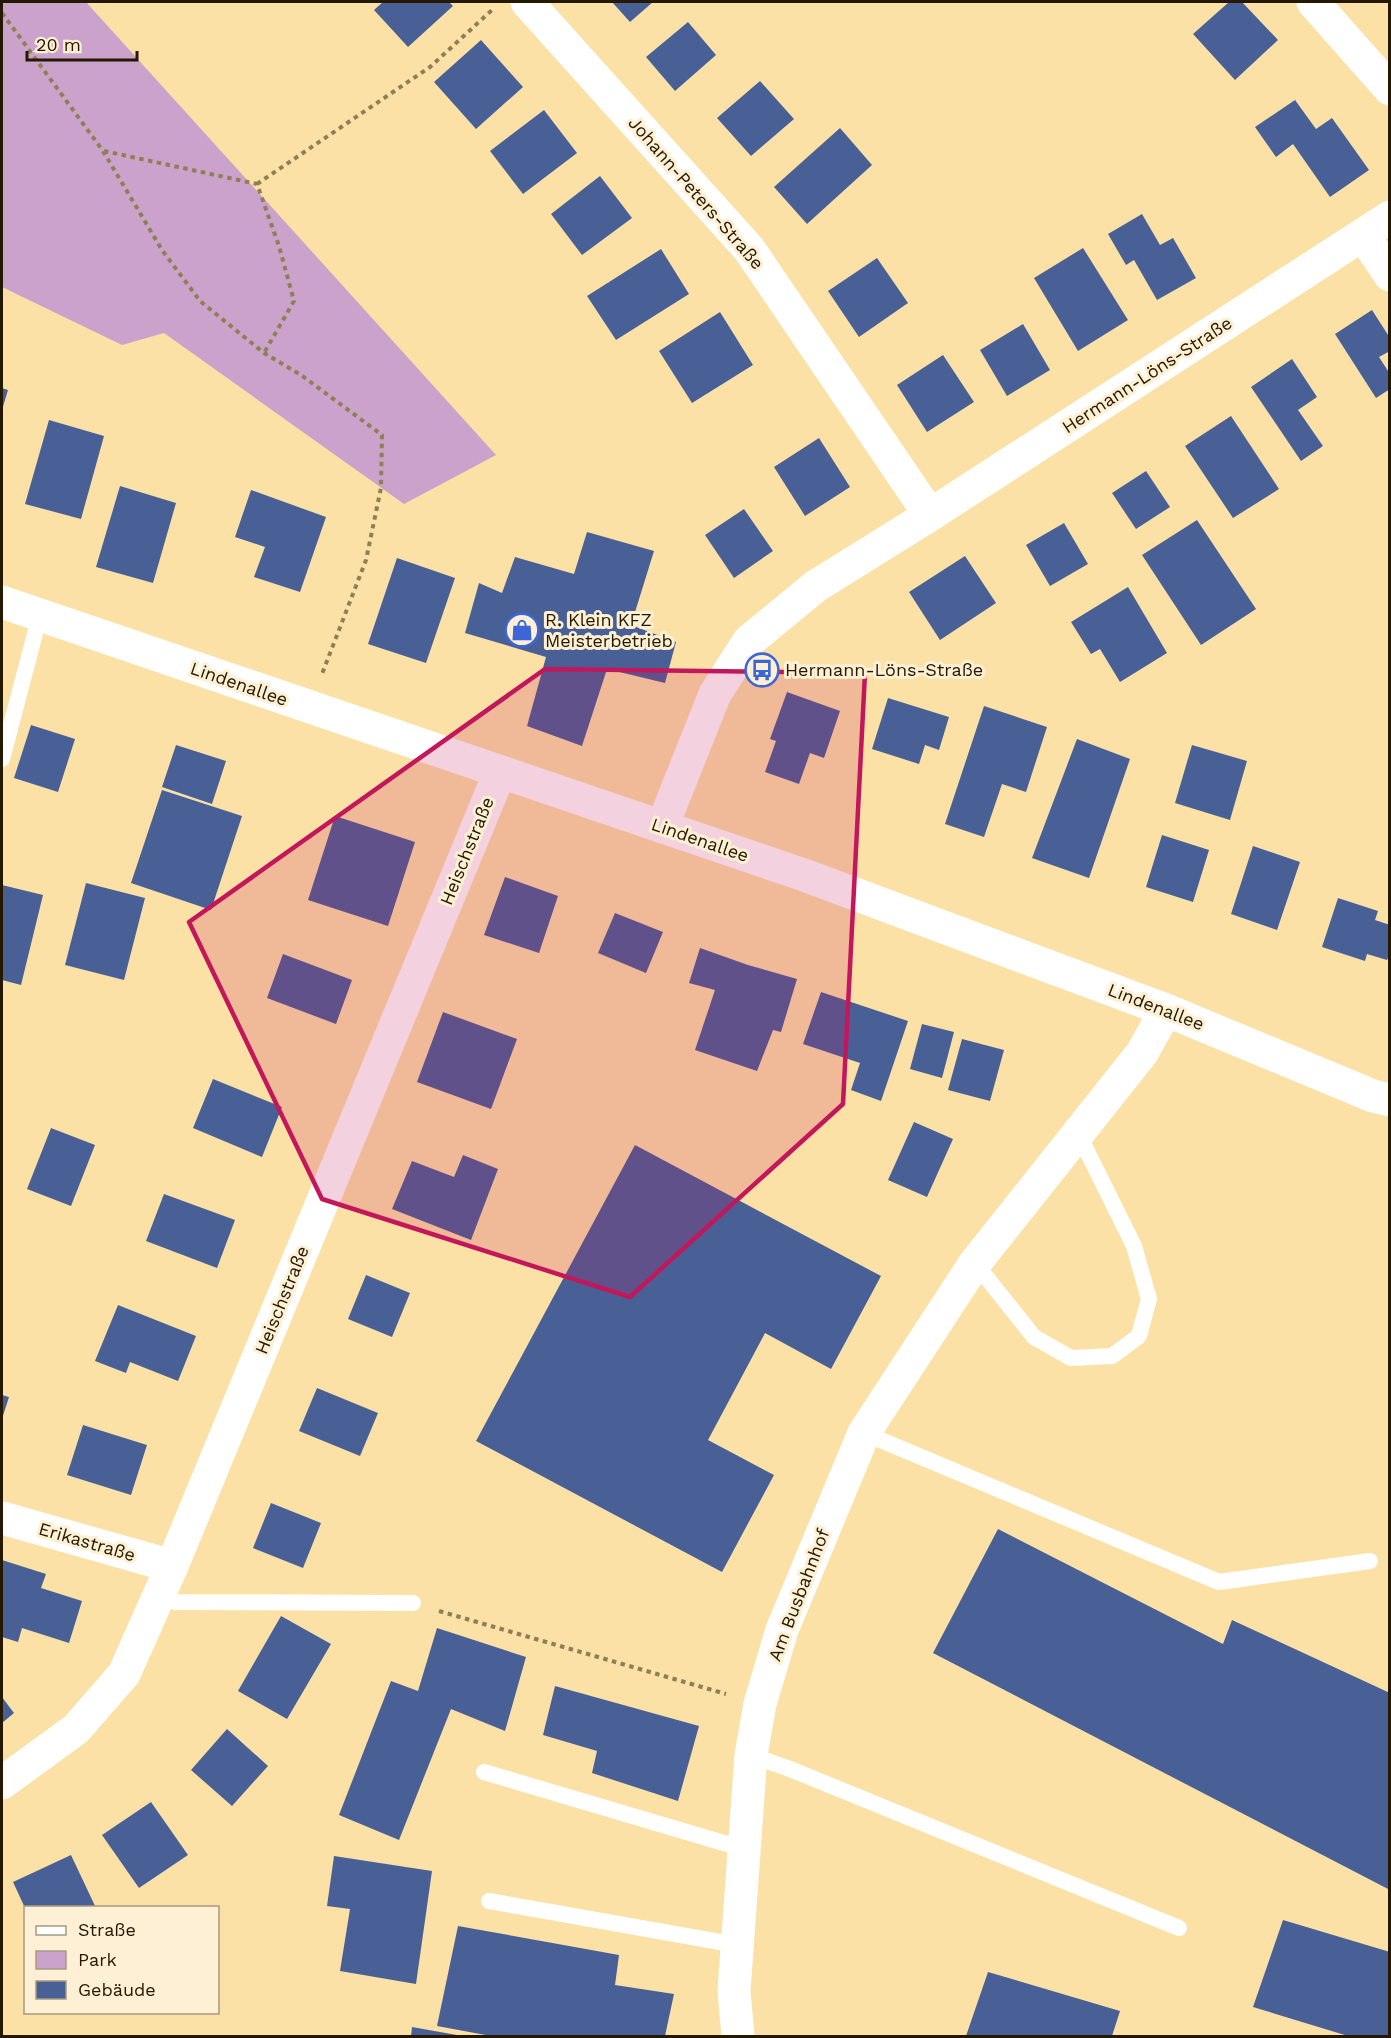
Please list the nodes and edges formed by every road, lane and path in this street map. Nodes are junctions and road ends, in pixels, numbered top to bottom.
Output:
1 (527, 2) edge
2 (1313, 2) edge
3 (494, 9) dead end
4 (2, 14) edge
5 (1389, 89) edge
6 (103, 151) junction
7 (257, 184) junction
8 (1376, 226) edge
9 (1389, 275) edge
10 (264, 352) junction
11 (930, 515) junction
12 (2, 602) edge
13 (40, 615) junction
14 (310, 708) junction
15 (2, 759) edge
16 (500, 772) junction
17 (662, 827) junction
18 (1166, 1010) junction
19 (1389, 1100) edge
20 (1078, 1133) junction
21 (975, 1263) junction
22 (864, 1433) junction
23 (2, 1518) edge
24 (1370, 1561) dead end
25 (172, 1566) junction
26 (158, 1597) junction
27 (413, 1603) joint
28 (760, 1704) junction
29 (750, 1755) junction
30 (484, 1772) dead end
31 (2, 1783) edge
32 (744, 1849) junction
33 (489, 1901) dead end
34 (1179, 1928) dead end
35 (737, 1945) junction
36 (738, 2037) edge

1 - 11 street, Johann-Peters-Straße
2 - 5 street
3 - 7 path
4 - 6 path
6 - 7 path
6 - 10 path
7 - 10 path
8 - 9 street
8 - 11 street, Hermann-Löns-Straße
10 - 14 path
11 - 17 street, Hermann-Löns-Straße
12 - 13 street, Lindenallee
13 - 14 street, Lindenallee
13 - 15 lane
14 - 16 street, Lindenallee
16 - 17 street, Lindenallee
16 - 25 street, Heischstraße
17 - 18 street, Lindenallee
18 - 19 street, Lindenallee
18 - 20 street, Am Busbahnhof
20 - 21 street, Am Busbahnhof
20 - 21 lane
21 - 22 street, Am Busbahnhof
22 - 24 lane
22 - 28 street, Am Busbahnhof
23 - 25 street, Erikastraße
25 - 26 street, Heischstraße
26 - 27 lane
26 - 31 street, Heischstraße
27 - 28 path
28 - 29 street, Am Busbahnhof
29 - 32 street, Am Busbahnhof
29 - 34 lane
30 - 32 lane
32 - 35 street, Am Busbahnhof
33 - 35 lane
35 - 36 street, Am Busbahnhof

